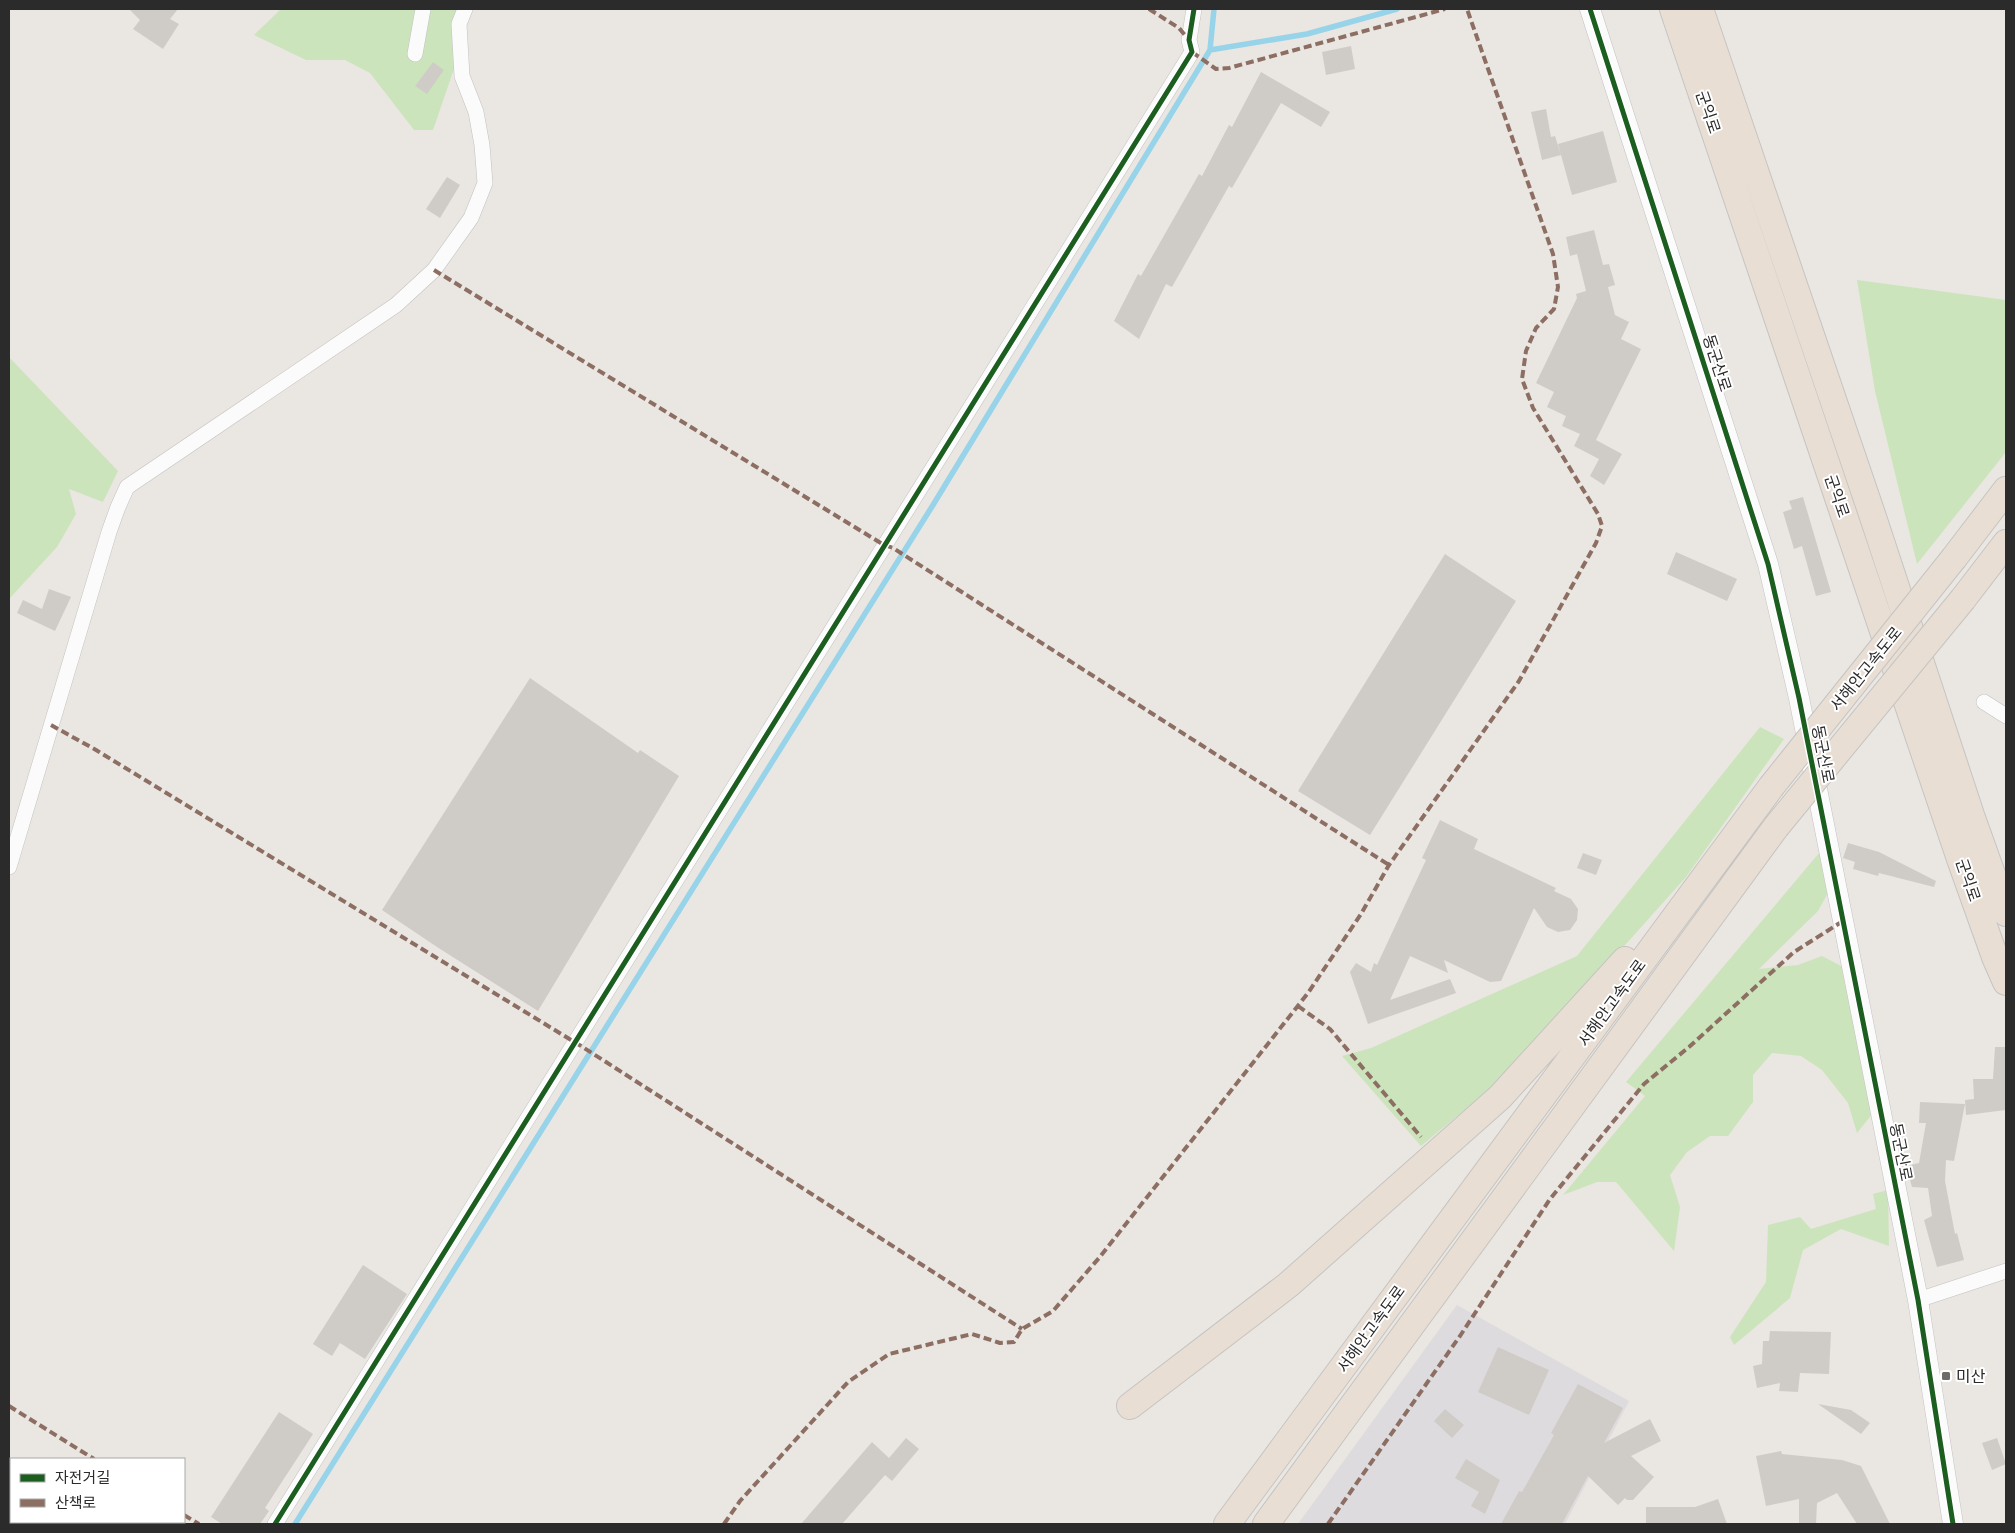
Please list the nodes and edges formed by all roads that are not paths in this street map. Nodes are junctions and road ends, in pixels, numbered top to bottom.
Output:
1 (423, 9) edge
2 (464, 9) edge
3 (1194, 9) edge
4 (1590, 9) edge
5 (1673, 9) edge
6 (1700, 9) edge
7 (415, 54) dead end
8 (2006, 490) edge
9 (2006, 543) edge
10 (1984, 702) dead end
11 (2006, 716) edge
12 (1719, 858) junction
13 (9, 867) edge
14 (2006, 912) edge
15 (2006, 982) edge
16 (2006, 1271) edge
17 (1918, 1300) junction
18 (1130, 1406) dead end
19 (275, 1524) edge
20 (1228, 1524) edge
21 (1266, 1524) edge
22 (1953, 1524) edge

1 - 7 street
2 - 13 street
3 - 19 street
4 - 17 street, 동군산로
5 - 15 highway, 군익로
6 - 14 highway, 군익로
8 - 12 highway, 서해안고속도로, bridge
9 - 21 highway, 서해안고속도로, bridge
10 - 11 street
12 - 18 highway
12 - 20 highway, 서해안고속도로
16 - 17 street
17 - 22 street, 동군산로

